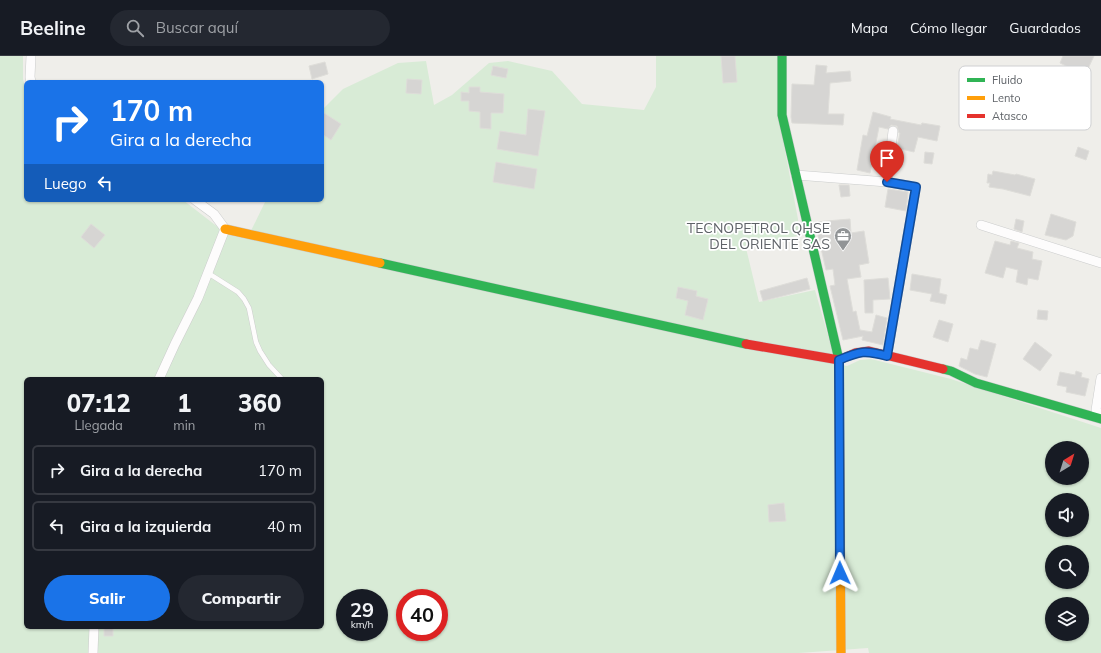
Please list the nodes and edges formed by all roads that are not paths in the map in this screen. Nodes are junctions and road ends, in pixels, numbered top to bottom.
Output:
1 (31, 56) edge
2 (782, 56) edge
3 (31, 80) edge
4 (893, 131) dead end
5 (796, 175) junction
6 (887, 182) junction
7 (198, 202) edge
8 (981, 225) dead end
9 (225, 229) junction
10 (1101, 263) edge
11 (208, 273) junction
12 (887, 356) junction
13 (839, 360) junction
14 (160, 377) edge
15 (280, 377) edge
16 (1101, 378) edge
17 (1099, 415) edge
18 (94, 629) edge
19 (93, 653) edge
20 (841, 653) edge

1 - 3 street
2 - 5 street
4 - 6 street
5 - 6 street
5 - 13 street
6 - 12 street
7 - 9 street
8 - 10 street
9 - 11 street
9 - 13 street
11 - 14 street
11 - 15 lane
12 - 13 street
12 - 17 street
13 - 20 street
16 - 17 street
18 - 19 street

